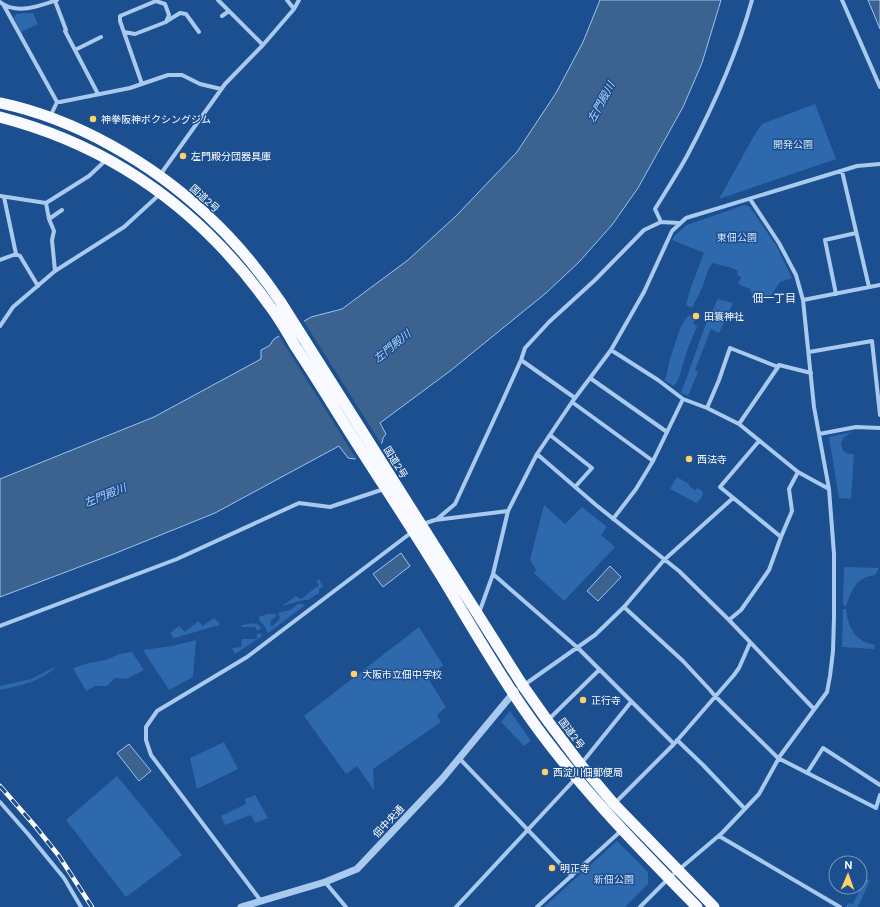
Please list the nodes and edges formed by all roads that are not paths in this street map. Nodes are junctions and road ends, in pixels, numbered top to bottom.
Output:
1 (48, 0) edge
2 (56, 0) edge
3 (218, 0) edge
4 (287, 0) edge
5 (299, 0) edge
6 (752, 0) edge
7 (842, 0) edge
8 (1, 2) edge
9 (44, 4) junction
10 (294, 9) junction
11 (229, 12) junction
12 (222, 16) dead end
13 (166, 22) junction
14 (124, 32) junction
15 (199, 32) dead end
16 (101, 37) dead end
17 (263, 45) junction
18 (75, 50) junction
19 (142, 84) junction
20 (880, 87) edge
21 (221, 89) junction
22 (98, 94) junction
23 (57, 102) junction
24 (0, 103) edge
25 (0, 117) edge
26 (50, 118) junction
27 (107, 159) junction
28 (880, 164) edge
29 (842, 171) junction
30 (159, 176) junction
31 (161, 193) junction
32 (2, 197) edge
33 (750, 199) junction
34 (46, 203) junction
35 (62, 210) dead end
36 (49, 219) junction
37 (661, 222) junction
38 (679, 223) junction
39 (856, 233) junction
40 (16, 254) junction
41 (0, 260) edge
42 (55, 271) junction
43 (880, 285) edge
44 (38, 286) junction
45 (869, 288) junction
46 (836, 294) junction
47 (803, 300) junction
48 (276, 304) junction
49 (0, 326) edge
50 (611, 350) junction
51 (809, 352) junction
52 (521, 360) junction
53 (778, 367) junction
54 (811, 373) junction
55 (590, 378) junction
56 (683, 399) junction
57 (574, 400) junction
58 (707, 408) junction
59 (880, 415) edge
60 (739, 424) junction
61 (880, 428) edge
62 (667, 432) junction
63 (819, 434) junction
64 (550, 435) junction
65 (759, 441) junction
66 (537, 454) junction
67 (653, 461) junction
68 (798, 472) junction
69 (390, 486) junction
70 (575, 487) junction
71 (829, 489) junction
72 (733, 498) junction
73 (508, 511) junction
74 (613, 519) junction
75 (435, 520) junction
76 (418, 528) junction
77 (781, 537) junction
78 (664, 560) junction
79 (493, 574) junction
80 (624, 607) junction
81 (479, 614) junction
82 (729, 620) junction
83 (0, 626) edge
84 (750, 643) junction
85 (578, 648) junction
86 (599, 670) junction
87 (523, 686) junction
88 (513, 693) junction
89 (715, 696) junction
90 (631, 702) junction
91 (814, 709) junction
92 (547, 720) junction
93 (676, 742) junction
94 (459, 758) junction
95 (778, 758) junction
96 (581, 765) junction
97 (807, 773) junction
98 (576, 778) junction
99 (880, 785) edge
100 (880, 795) edge
101 (0, 802) edge
102 (614, 804) junction
103 (744, 808) junction
104 (528, 830) junction
105 (622, 830) junction
106 (719, 836) junction
107 (673, 874) junction
108 (572, 876) junction
109 (325, 882) junction
110 (262, 901) junction
111 (81, 907) edge
112 (241, 907) edge
113 (346, 907) edge
114 (456, 907) edge
115 (537, 907) edge
116 (640, 907) edge
117 (696, 907) edge
118 (714, 907) edge
119 (840, 907) edge

1 - 9 street
2 - 9 street
2 - 18 street
3 - 11 street
4 - 10 street
5 - 10 street
6 - 37 street
7 - 20 street
8 - 9 street
8 - 23 street
10 - 17 street
11 - 12 street
11 - 17 street
13 - 14 street
13 - 14 street
13 - 15 street
14 - 19 street
16 - 18 street
17 - 21 street
18 - 22 street
19 - 21 street
19 - 22 street
21 - 30 street
22 - 23 street
23 - 26 street
24 - 26 highway, 国道2号
25 - 27 highway, 国道2号
26 - 30 highway, 国道2号
27 - 31 highway, 国道2号
27 - 34 street
28 - 29 street
29 - 33 street
29 - 39 street
30 - 48 highway, 国道2号
31 - 42 street
31 - 48 highway, 国道2号
32 - 34 street
32 - 40 street
33 - 38 street
33 - 47 street
34 - 36 street
35 - 36 street
36 - 42 street
37 - 38 street
37 - 52 street
38 - 50 street
39 - 45 street
39 - 46 street
40 - 41 street
40 - 44 street
42 - 44 street
43 - 45 street
44 - 49 street
45 - 46 street
46 - 47 street
47 - 51 street
48 - 69 highway, 国道2号
48 - 69 highway, 国道2号
50 - 55 street
50 - 56 street
51 - 54 street
51 - 59 street
52 - 57 street
52 - 75 street
53 - 54 street
53 - 58 street
53 - 60 street
54 - 63 street
55 - 57 street
55 - 62 street
56 - 58 street
56 - 62 street
57 - 64 street
57 - 67 street
58 - 60 street
60 - 65 street
61 - 63 street
62 - 67 street
63 - 71 street
64 - 66 street
64 - 70 street
65 - 68 street
65 - 72 street
66 - 70 street
66 - 73 street
67 - 74 street
68 - 71 street
68 - 77 street
69 - 76 highway, 国道2号
69 - 83 street
70 - 74 street
71 - 91 street
72 - 77 street
72 - 78 street
73 - 75 street
73 - 79 street
74 - 78 street
75 - 76 street
76 - 81 highway, 国道2号
76 - 88 highway, 国道2号
76 - 110 street
77 - 82 street
78 - 80 street
78 - 82 street
79 - 81 street
79 - 85 street
80 - 85 street
80 - 89 street
81 - 87 highway, 国道2号
82 - 84 street
84 - 89 street
84 - 91 street
85 - 86 street
85 - 87 street
86 - 90 street
86 - 92 street
87 - 88 street, 佃中央通
87 - 92 highway, 国道2号
88 - 94 street, 佃中央通
88 - 98 highway, 国道2号
89 - 93 street
89 - 95 street
90 - 93 street
90 - 96 street
91 - 95 street
92 - 96 highway, 国道2号
93 - 102 street
93 - 103 street
94 - 104 street
94 - 109 street, 佃中央通
95 - 97 street
95 - 103 street
96 - 102 highway, 国道2号
97 - 99 street
97 - 100 street
98 - 104 street
98 - 105 highway, 国道2号
101 - 111 street
102 - 107 highway, 国道2号
103 - 106 street
104 - 108 street
104 - 114 street
105 - 107 highway, 国道2号
105 - 108 street
106 - 107 street
106 - 119 street
107 - 116 street
107 - 117 highway, 国道2号
107 - 118 highway, 国道2号
108 - 115 street
109 - 110 street, 佃中央通
109 - 113 street
110 - 112 street, 佃中央通

